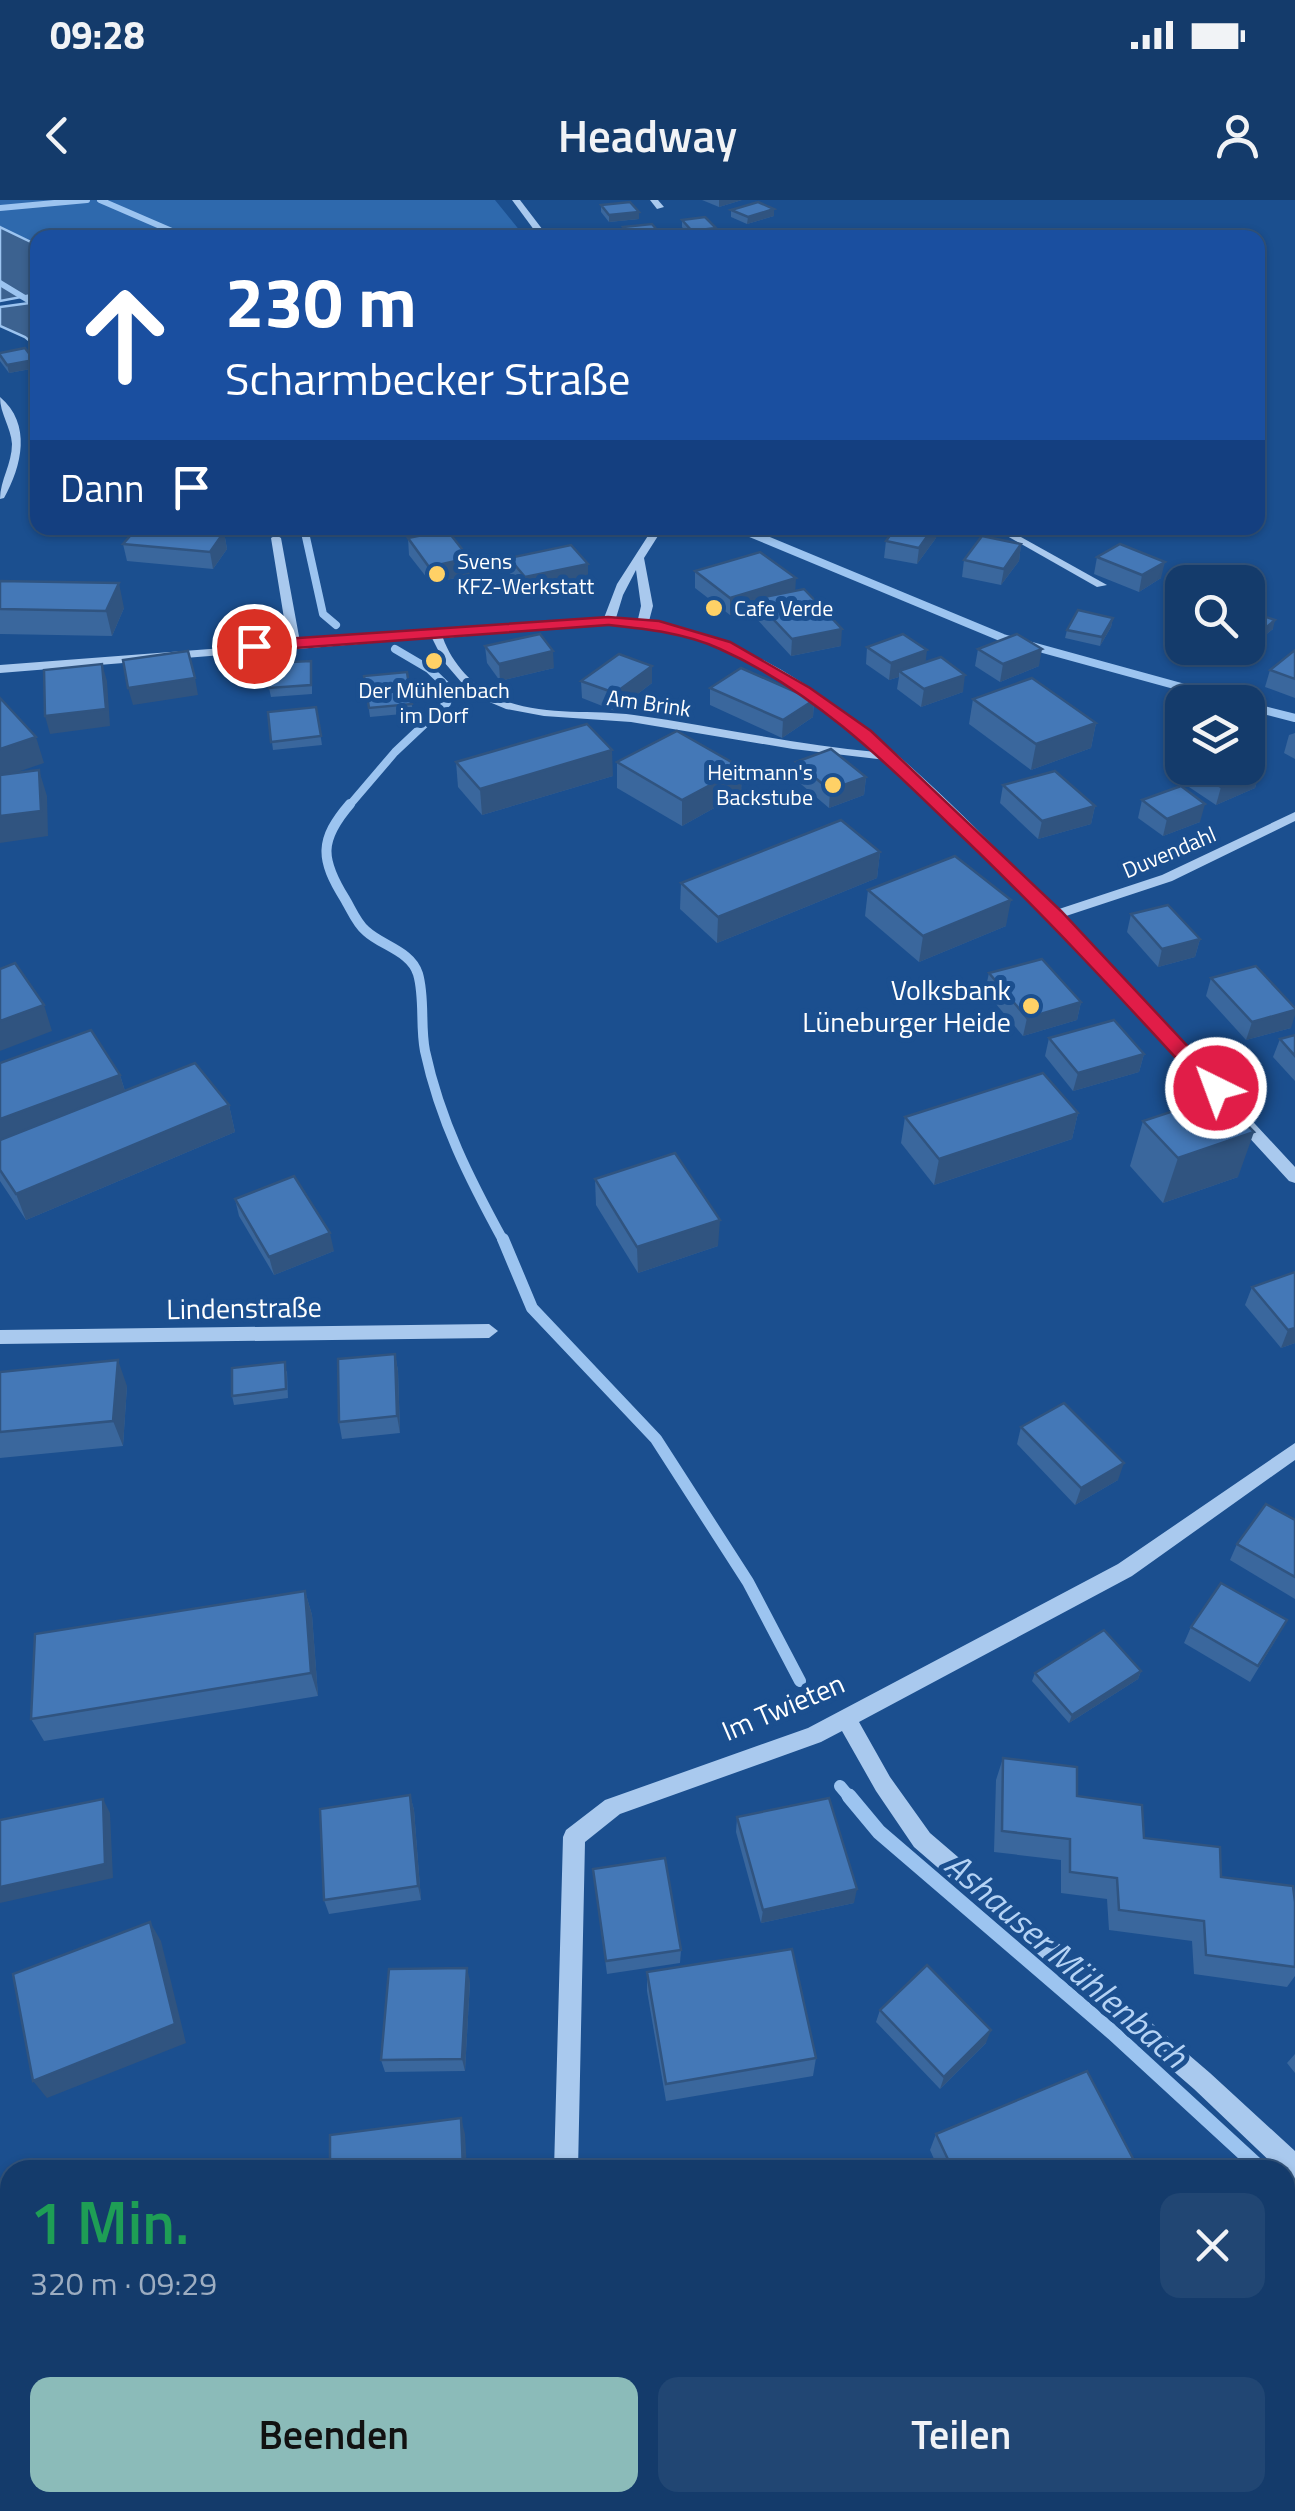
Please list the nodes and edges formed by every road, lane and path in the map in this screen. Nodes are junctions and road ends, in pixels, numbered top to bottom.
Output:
1 (516, 200) edge
2 (539, 230) edge
3 (0, 400) edge
4 (0, 496) edge
5 (654, 535) edge
6 (1011, 535) edge
7 (276, 538) dead end
8 (640, 559) junction
9 (1101, 585) dead end
10 (608, 621) junction
11 (642, 623) junction
12 (436, 632) junction
13 (294, 643) junction
14 (0, 668) edge
15 (891, 757) junction
16 (1295, 816) edge
17 (1055, 915) junction
18 (1295, 1177) edge
19 (489, 1331) dead end
20 (0, 1337) edge
21 (1295, 1450) edge
22 (845, 1718) junction
23 (566, 2160) edge
24 (1286, 2160) edge

1 - 2 street
3 - 4 street
5 - 8 street
6 - 9 street
7 - 13 street
8 - 10 street
8 - 11 street
10 - 11 street
10 - 12 street
11 - 15 street
12 - 13 street
12 - 15 street, Am Brink
13 - 14 street
15 - 17 street
16 - 17 street, Duvendahl
17 - 18 street
19 - 20 street, Lindenstraße
21 - 22 street, Im Twieten
22 - 23 street, Im Twieten
22 - 24 street

